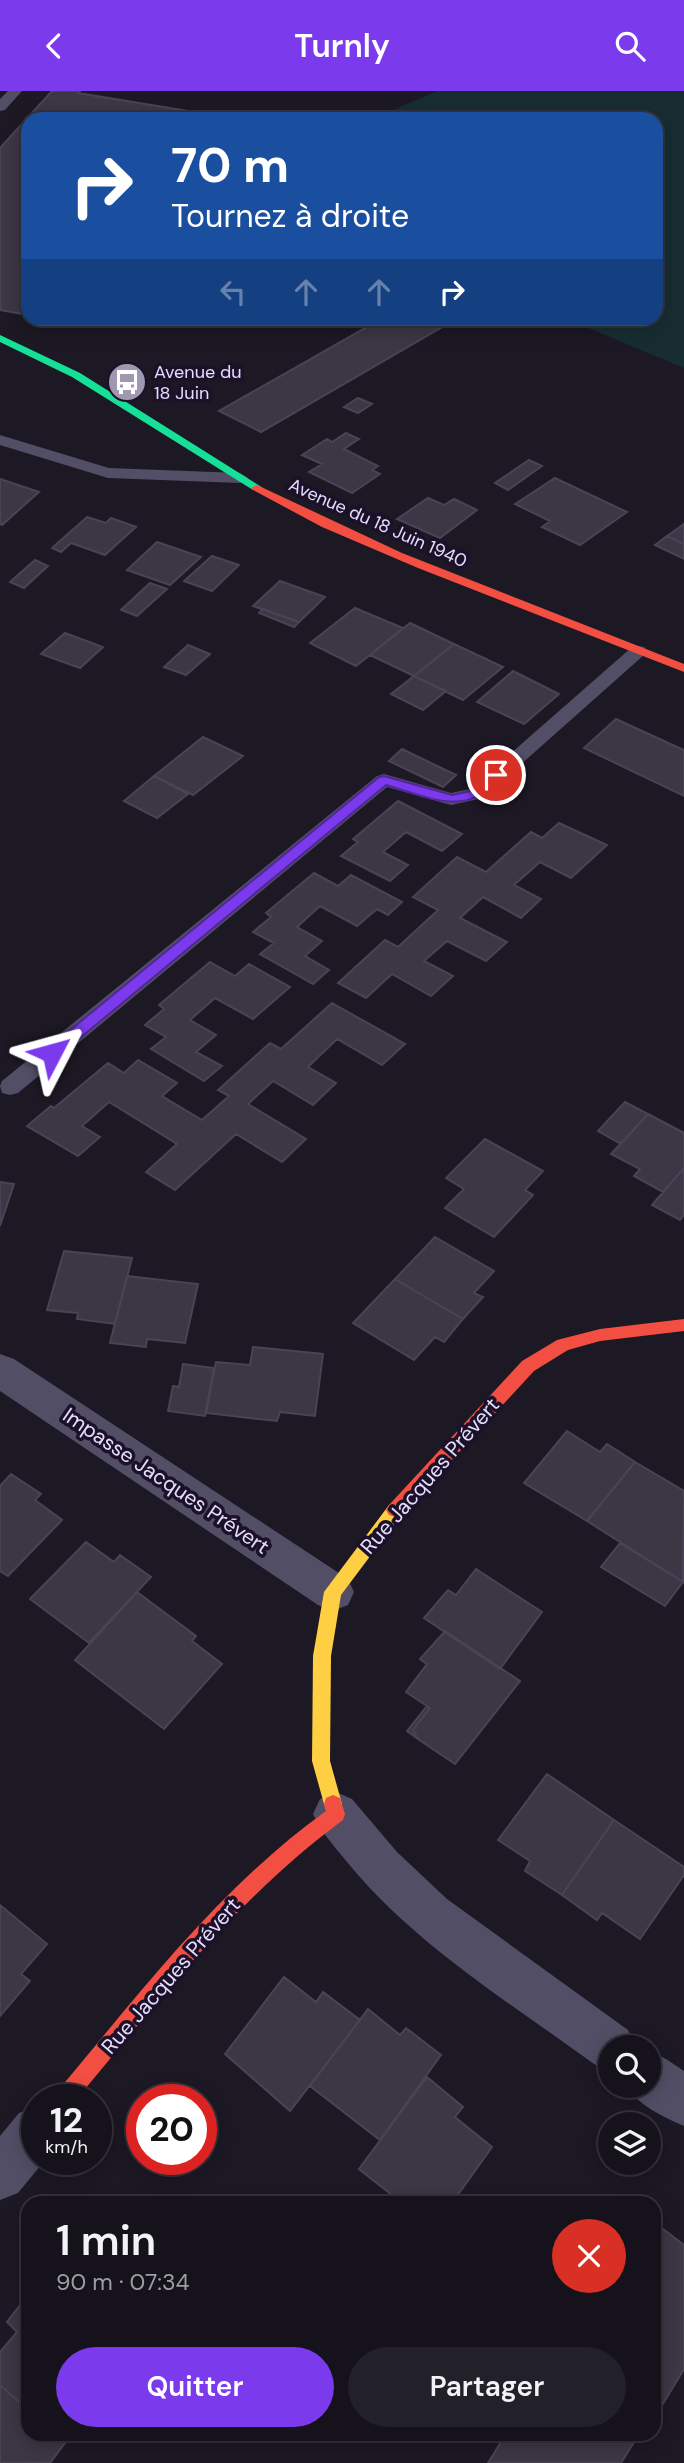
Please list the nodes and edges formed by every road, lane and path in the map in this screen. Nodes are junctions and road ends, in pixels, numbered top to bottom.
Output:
1 (15, 91) edge
2 (0, 107) edge
3 (0, 338) edge
4 (0, 440) edge
5 (172, 460) dead end
6 (198, 476) junction
7 (240, 478) junction
8 (228, 493) dead end
9 (626, 661) junction
10 (684, 668) edge
11 (10, 1087) dead end
12 (684, 1325) edge
13 (0, 1370) edge
14 (333, 1592) junction
15 (336, 1814) junction
16 (598, 2038) edge
17 (77, 2084) edge
18 (661, 2084) edge
19 (684, 2101) edge
20 (21, 2150) edge
21 (0, 2175) edge

1 - 2 lane
3 - 7 street, Avenue du 18 Juin 1940
4 - 6 lane
5 - 6 street
6 - 7 lane
6 - 8 street
7 - 9 street, Avenue du 18 Juin 1940
9 - 10 street, Avenue du 18 Juin 1940
9 - 11 lane
12 - 14 street, Rue Jacques Prévert
13 - 14 street, Impasse Jacques Prévert
14 - 15 street, Rue Jacques Prévert
15 - 16 street
15 - 17 street, Rue Jacques Prévert
18 - 19 street
20 - 21 street

